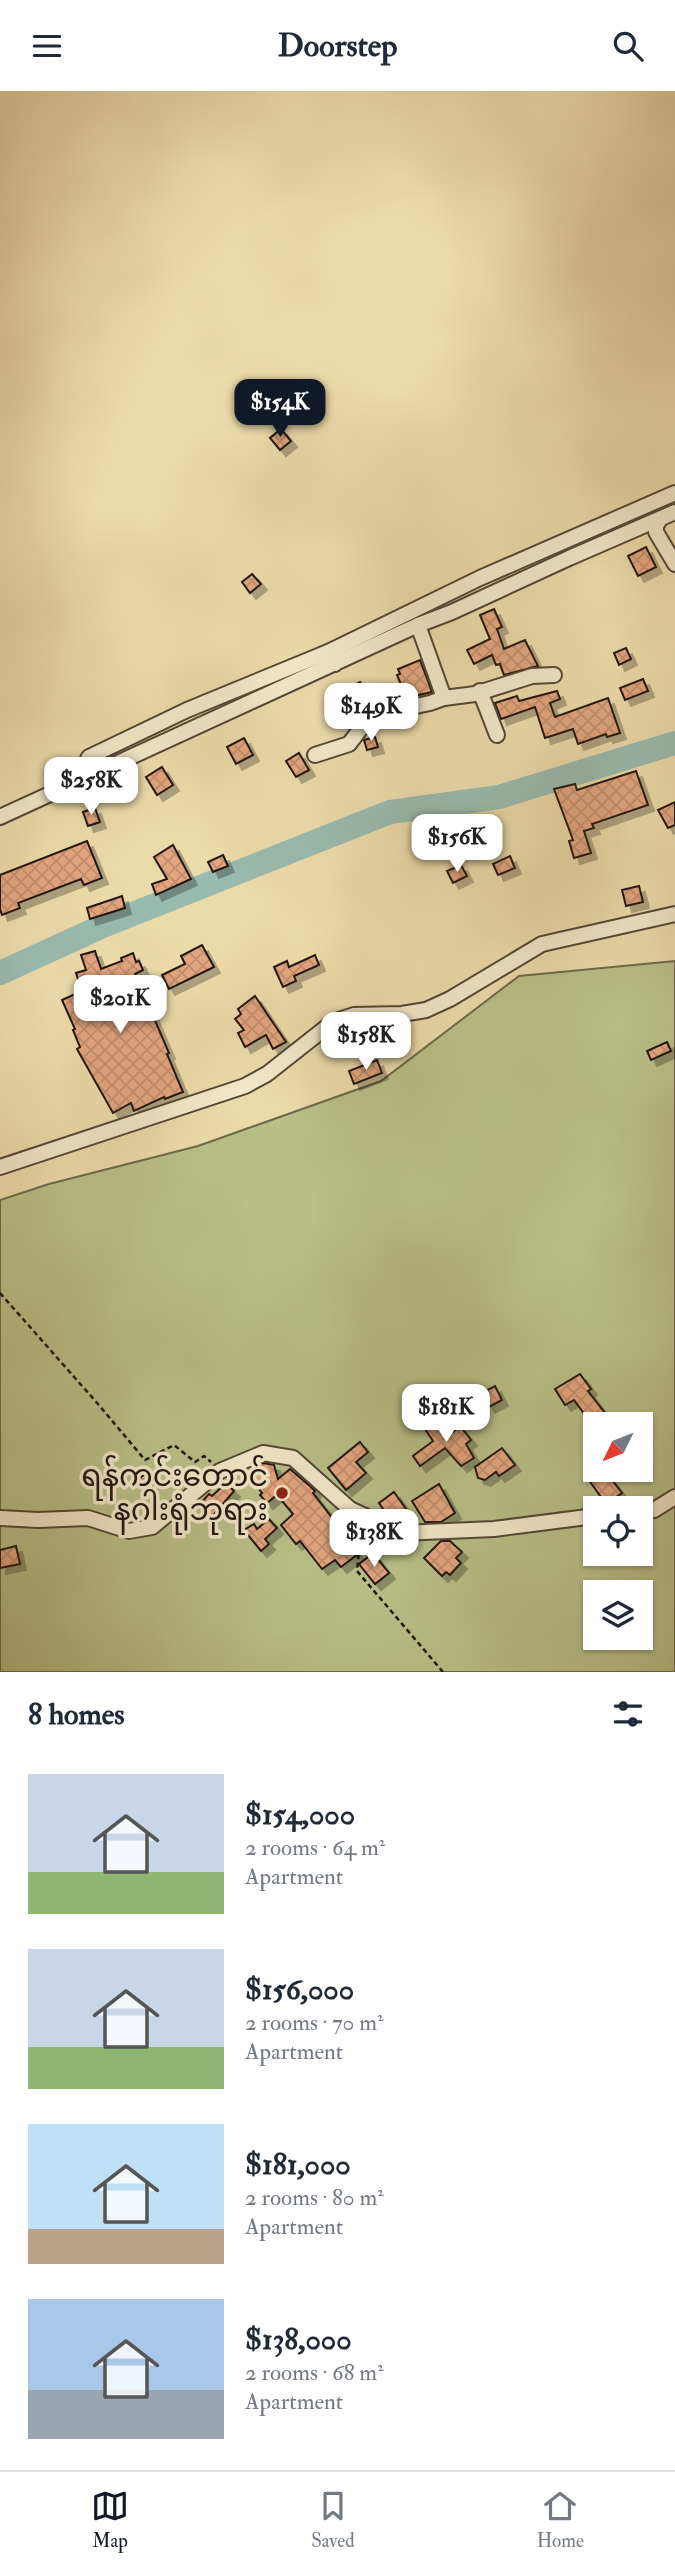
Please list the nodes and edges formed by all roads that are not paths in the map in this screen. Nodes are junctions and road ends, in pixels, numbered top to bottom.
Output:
1 (675, 493) edge
2 (675, 512) edge
3 (660, 519) junction
4 (675, 563) edge
5 (437, 609) junction
6 (418, 625) junction
7 (332, 658) junction
8 (554, 675) dead end
9 (480, 691) junction
10 (444, 698) junction
11 (497, 735) dead end
12 (315, 755) dead end
13 (0, 817) edge
14 (675, 914) edge
15 (0, 1167) edge
16 (675, 1497) edge
17 (653, 1510) edge
18 (0, 1518) edge
19 (583, 1518) edge

1 - 5 street
2 - 3 street
3 - 4 street
3 - 5 street
5 - 6 street
5 - 7 street
6 - 7 street
6 - 10 street
7 - 13 street
8 - 9 street
9 - 10 street
9 - 11 street
10 - 12 street
14 - 15 street
16 - 17 street
18 - 19 street

